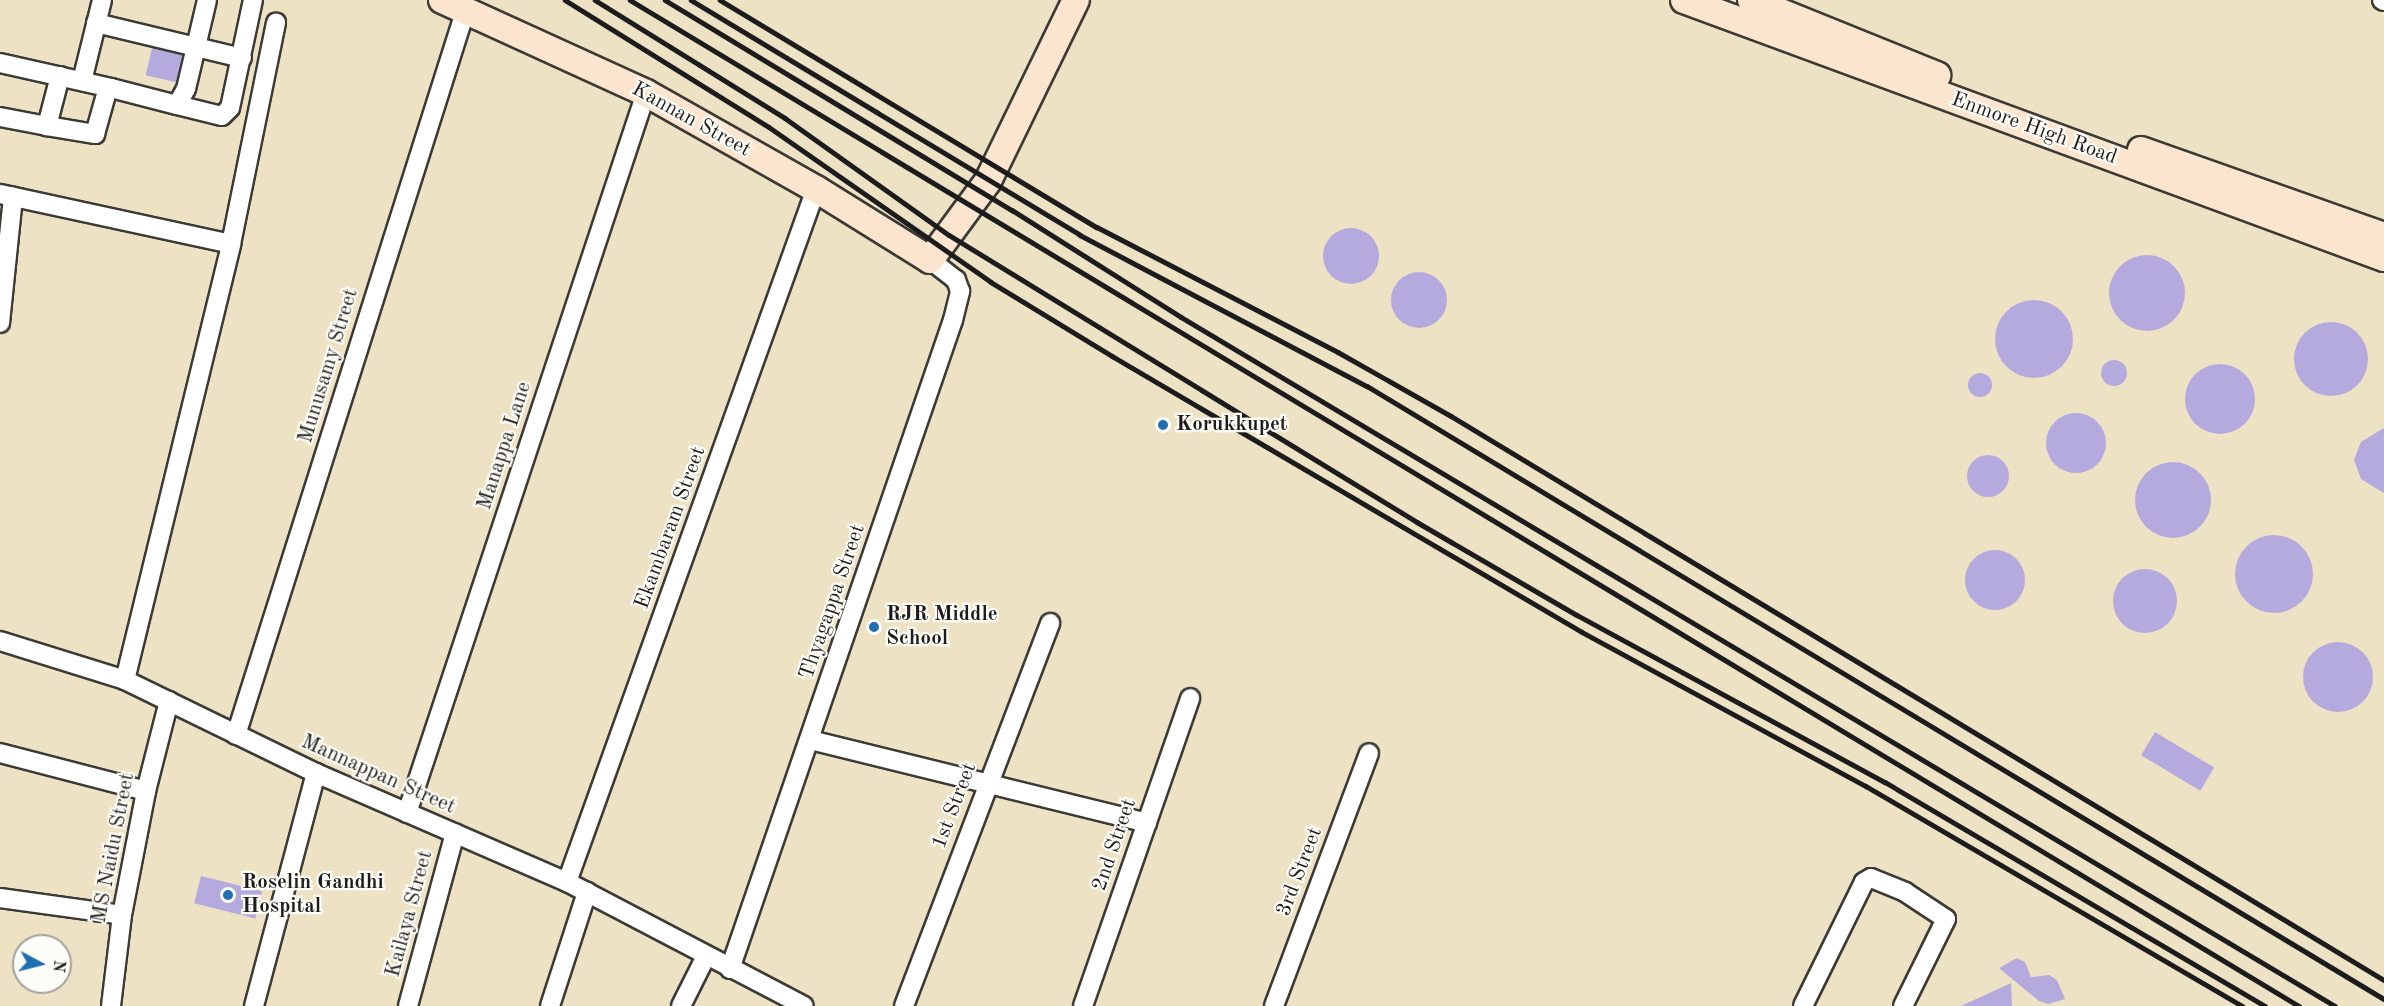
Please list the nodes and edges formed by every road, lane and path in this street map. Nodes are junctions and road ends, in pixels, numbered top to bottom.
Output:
1 (102, 0) edge
2 (207, 0) edge
3 (254, 0) edge
4 (442, 0) edge
5 (1076, 0) edge
6 (1751, 0) edge
7 (1695, 2) edge
8 (465, 12) junction
9 (96, 23) junction
10 (276, 23) dead end
11 (197, 46) junction
12 (242, 58) junction
13 (0, 63) edge
14 (60, 76) junction
15 (82, 81) junction
16 (111, 88) junction
17 (646, 93) junction
18 (177, 105) junction
19 (0, 117) edge
20 (47, 126) junction
21 (816, 189) junction
22 (7, 195) edge
23 (2384, 236) edge
24 (231, 244) junction
25 (2384, 258) edge
26 (930, 260) junction
27 (0, 323) edge
28 (1050, 623) dead end
29 (0, 641) edge
30 (125, 681) junction
31 (1190, 698) dead end
32 (169, 701) junction
33 (236, 735) junction
34 (810, 740) junction
35 (0, 753) edge
36 (1369, 753) dead end
37 (316, 773) junction
38 (988, 782) junction
39 (146, 791) junction
40 (406, 813) junction
41 (1147, 824) junction
42 (455, 833) junction
43 (567, 882) junction
44 (587, 892) junction
45 (0, 898) edge
46 (122, 915) junction
47 (705, 958) junction
48 (730, 969) junction
49 (796, 1004) edge
50 (111, 1006) edge
51 (254, 1006) edge
52 (408, 1006) edge
53 (550, 1006) edge
54 (681, 1006) edge
55 (904, 1006) edge
56 (1083, 1006) edge
57 (1274, 1006) edge
58 (1803, 1006) edge
59 (1903, 1006) edge

1 - 9 street
2 - 11 street
3 - 12 street
4 - 8 main road, Kannan Street
5 - 26 main road
6 - 23 main road, Enmore High Road
7 - 25 main road, Enmore High Road
8 - 17 main road, Kannan Street
8 - 33 street, Munusamy Street
9 - 11 street
9 - 15 street
10 - 24 street
11 - 12 street
11 - 18 street
12 - 18 street
13 - 14 street
14 - 15 street
14 - 20 street
15 - 16 street
16 - 18 street
16 - 20 street
17 - 21 main road, Kannan Street
17 - 40 street, Manappa Lane
19 - 20 street
21 - 26 main road, Kannan Street
21 - 43 street, Ekambaram Street
22 - 24 street
22 - 27 street
24 - 30 street
26 - 34 street, Thyagappa Street
28 - 38 street, 1st Street
29 - 30 street, Mannappan Street
30 - 32 street, Mannappan Street
31 - 41 street, 2nd Street
32 - 33 street, Mannappan Street
32 - 39 street, MS Naidu Street
33 - 37 street, Mannappan Street
34 - 38 street
34 - 48 street, Thyagappa Street
35 - 39 street
36 - 57 street, 3rd Street
37 - 40 street, Mannappan Street
37 - 51 street
38 - 41 street
38 - 55 street, 1st Street
39 - 46 street, MS Naidu Street
40 - 42 street, Mannappan Street
41 - 56 street, 2nd Street
42 - 43 street, Mannappan Street
42 - 52 street, Kailaya Street
43 - 44 street, Mannappan Street
44 - 47 street, Mannappan Street
44 - 53 street
45 - 46 street
46 - 50 street, MS Naidu Street
47 - 48 street, Mannappan Street
47 - 54 street
48 - 49 street, Mannappan Street
58 - 59 street

